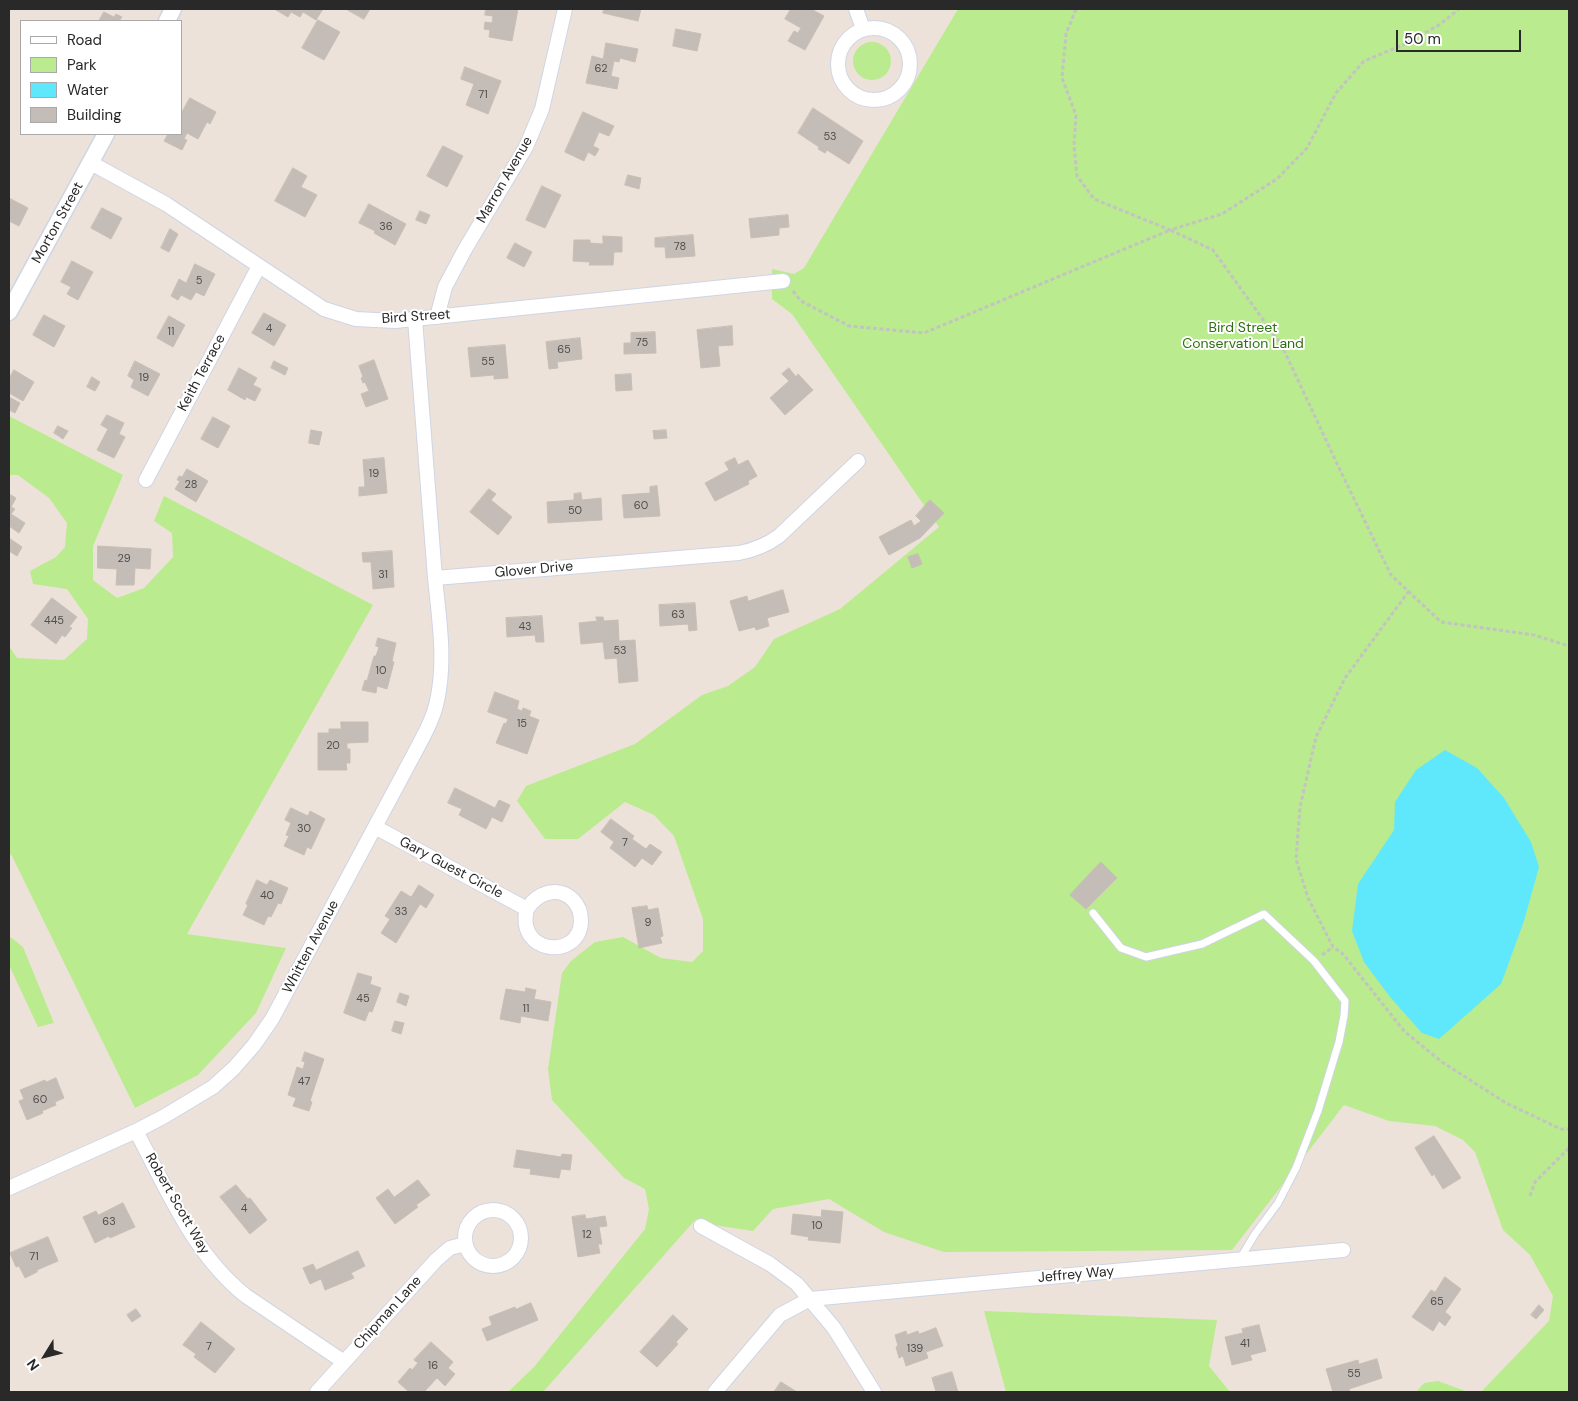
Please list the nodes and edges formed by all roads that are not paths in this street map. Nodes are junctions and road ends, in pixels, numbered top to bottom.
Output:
1 (566, 9) edge
2 (856, 9) edge
3 (863, 29) junction
4 (105, 135) edge
5 (91, 163) junction
6 (259, 266) junction
7 (783, 281) road end
8 (9, 309) edge
9 (437, 316) junction
10 (415, 319) junction
11 (858, 460) dead end
12 (146, 480) dead end
13 (435, 578) junction
14 (375, 827) junction
15 (528, 909) junction
16 (1093, 913) dead end
17 (136, 1131) junction
18 (9, 1188) edge
19 (701, 1226) dead end
20 (465, 1244) junction
21 (1343, 1250) dead end
22 (1240, 1260) junction
23 (810, 1299) junction
24 (344, 1362) junction
25 (316, 1392) edge
26 (715, 1392) edge
27 (874, 1392) edge

1 - 9 street, Marron Avenue
2 - 3 street
3 - 3 street
4 - 5 street, Morton Street
5 - 6 street, Bird Street
5 - 8 street, Morton Street
6 - 10 street, Bird Street
6 - 12 street, Keith Terrace
7 - 9 street, Bird Street
9 - 10 street, Bird Street
10 - 13 street
11 - 13 street, Glover Drive
13 - 14 street, Whitten Avenue
14 - 15 street, Gary Guest Circle
14 - 17 street, Whitten Avenue
15 - 15 street
16 - 22 lane
17 - 18 street, Whitten Avenue
17 - 24 street, Robert Scott Way
19 - 23 street
20 - 20 street
20 - 24 street, Chipman Lane
21 - 22 street, Jeffrey Way
22 - 23 street, Jeffrey Way
23 - 26 street
23 - 27 street
24 - 25 street, Chipman Lane

